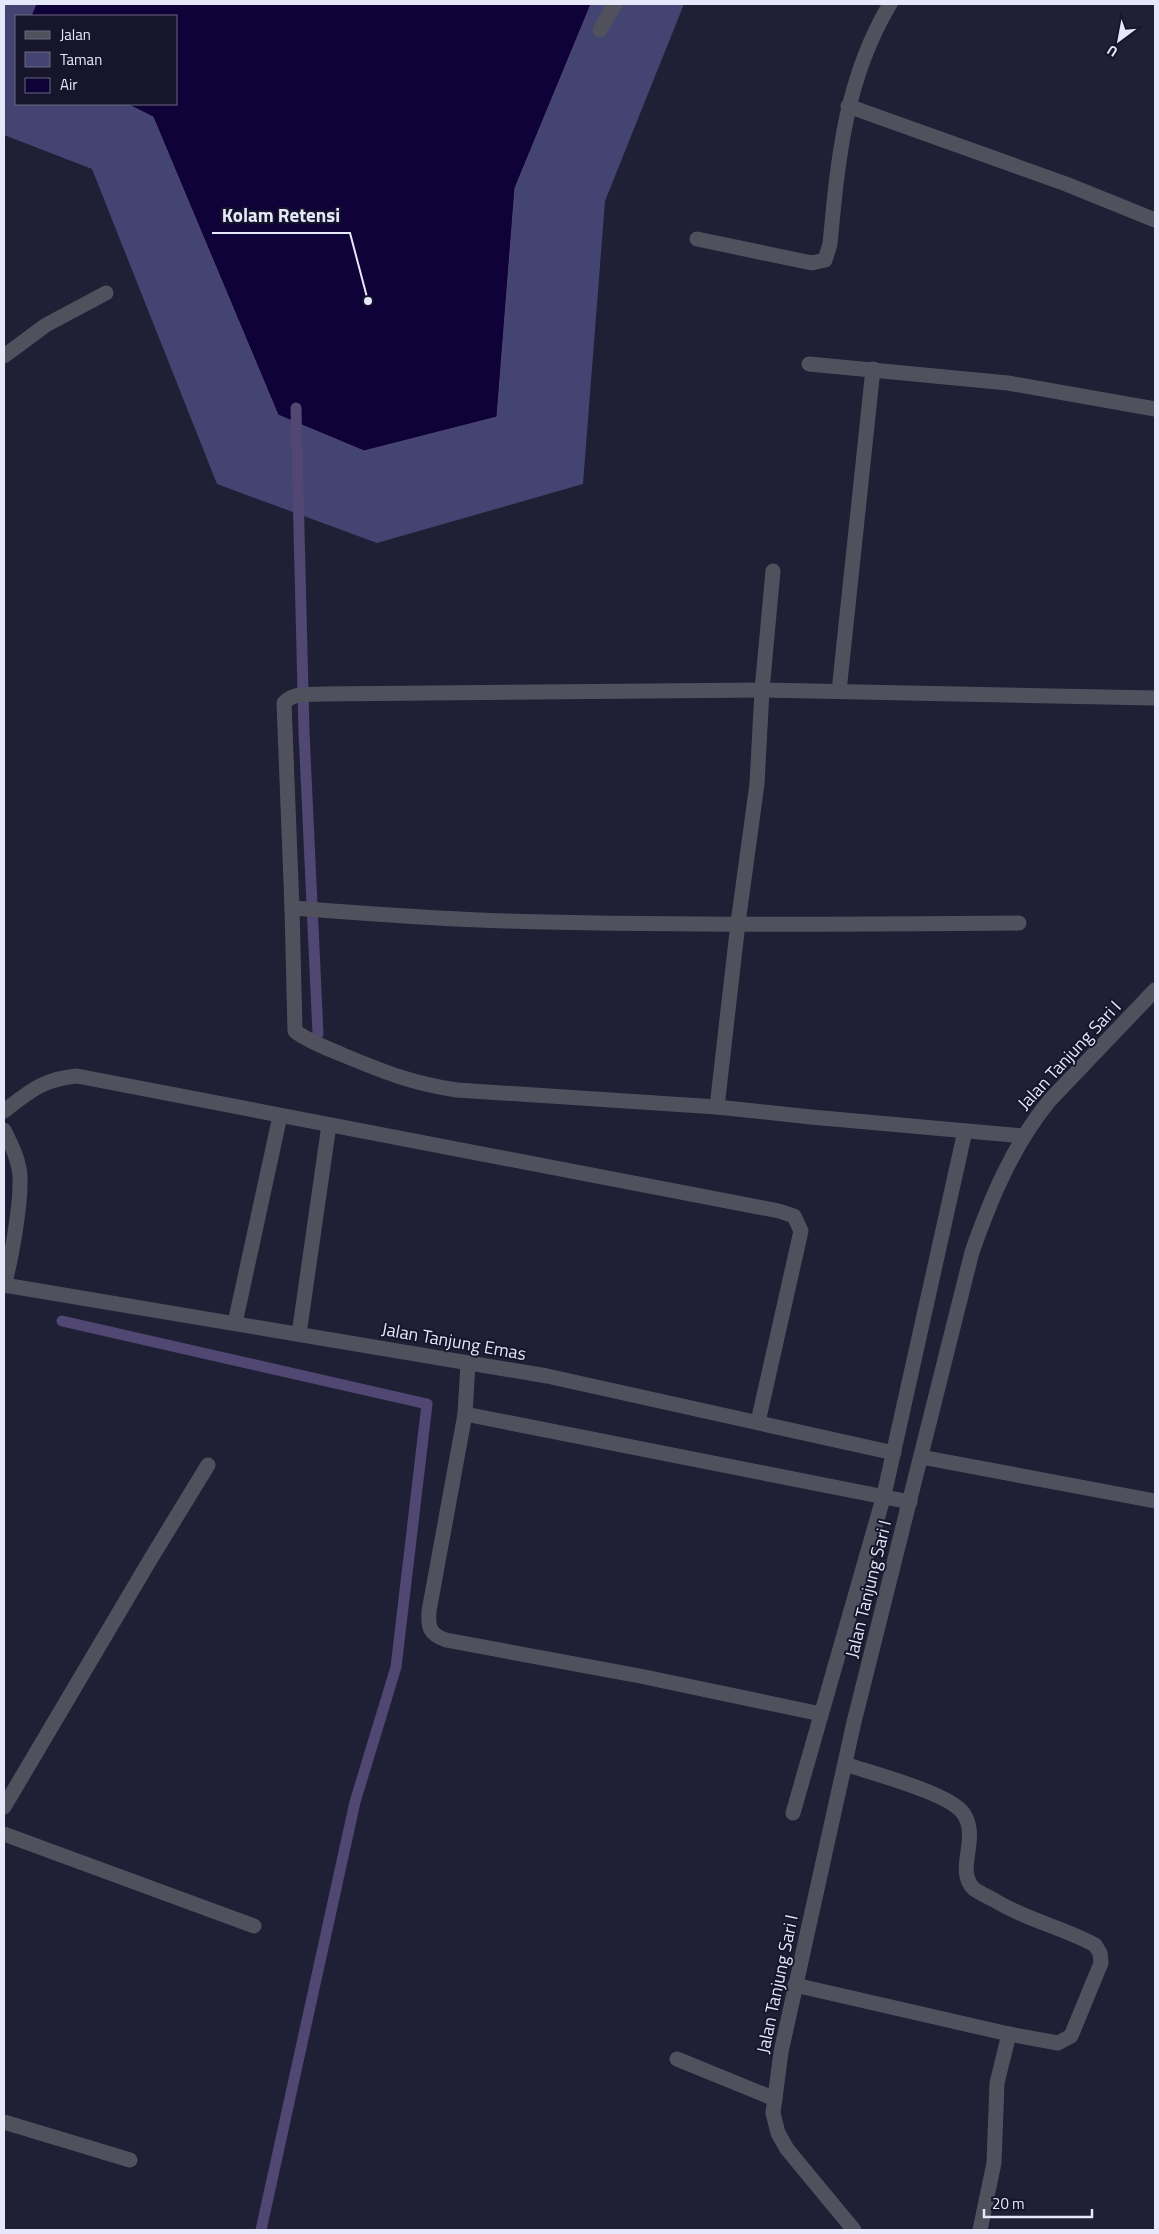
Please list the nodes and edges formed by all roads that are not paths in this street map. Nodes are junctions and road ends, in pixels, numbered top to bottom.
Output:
1 (616, 4) edge
2 (890, 4) edge
3 (600, 30) dead end
4 (848, 106) junction
5 (1155, 220) edge
6 (697, 239) dead end
7 (106, 293) dead end
8 (4, 356) edge
9 (809, 364) dead end
10 (872, 369) junction
11 (1155, 409) edge
12 (773, 571) dead end
13 (762, 690) junction
14 (839, 690) junction
15 (1155, 698) edge
16 (298, 908) junction
17 (738, 923) junction
18 (1019, 923) dead end
19 (1155, 990) edge
20 (717, 1107) junction
21 (4, 1110) edge
22 (284, 1116) junction
23 (322, 1124) junction
24 (4, 1130) edge
25 (965, 1131) junction
26 (1023, 1136) junction
27 (4, 1285) edge
28 (234, 1323) junction
29 (298, 1334) junction
30 (468, 1363) junction
31 (465, 1414) junction
32 (758, 1422) junction
33 (894, 1453) junction
34 (921, 1457) junction
35 (208, 1465) dead end
36 (884, 1495) junction
37 (1155, 1501) edge
38 (910, 1502) junction
39 (821, 1714) junction
40 (845, 1764) junction
41 (4, 1807) edge
42 (793, 1813) dead end
43 (4, 1834) edge
44 (254, 1926) dead end
45 (795, 1985) junction
46 (1009, 2034) junction
47 (677, 2060) dead end
48 (775, 2099) junction
49 (4, 2122) edge
50 (130, 2160) dead end
51 (854, 2230) edge
52 (980, 2230) edge

1 - 3 street
2 - 4 street
4 - 5 street
4 - 6 street
7 - 8 street
9 - 10 street
10 - 11 street
10 - 14 street
12 - 13 street
13 - 14 street
13 - 16 street
13 - 17 street
14 - 15 street
16 - 17 street
16 - 20 street
17 - 18 street
17 - 20 street
19 - 26 street, Jalan Tanjung Sari I
20 - 25 street
21 - 22 street
22 - 23 street
22 - 28 street
23 - 29 street
23 - 32 street
24 - 27 street
25 - 26 street
25 - 33 street
26 - 34 street, Jalan Tanjung Sari I
27 - 28 street, Jalan Tanjung Emas
28 - 29 street, Jalan Tanjung Emas
29 - 30 street, Jalan Tanjung Emas
30 - 31 street
30 - 32 street, Jalan Tanjung Emas
31 - 36 street
31 - 39 street
32 - 33 street, Jalan Tanjung Emas
33 - 36 street
34 - 37 street
34 - 38 street, Jalan Tanjung Sari I
35 - 41 street
36 - 38 street
36 - 39 street
38 - 40 street, Jalan Tanjung Sari I
39 - 42 street
40 - 45 street, Jalan Tanjung Sari I
40 - 46 street
43 - 44 street
45 - 46 street
45 - 48 street, Jalan Tanjung Sari I
46 - 52 street
47 - 48 street
48 - 51 street, Jalan Tanjung Sari I
49 - 50 street

